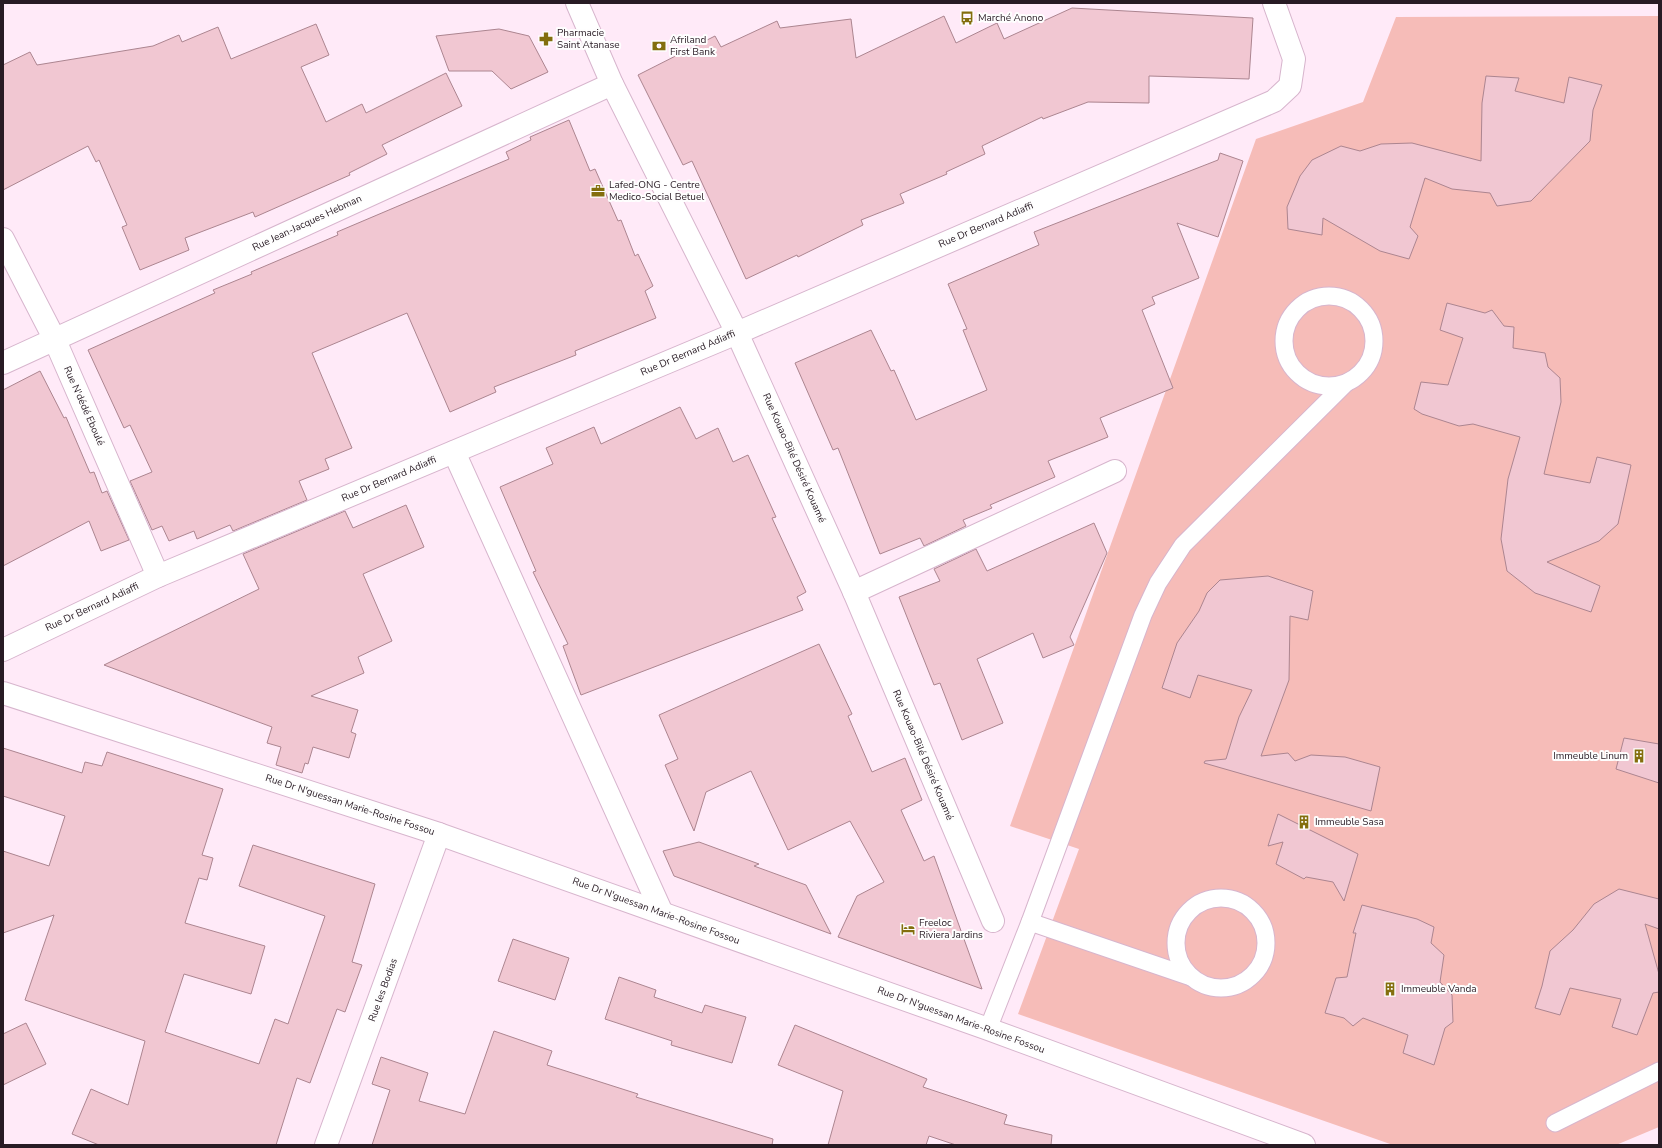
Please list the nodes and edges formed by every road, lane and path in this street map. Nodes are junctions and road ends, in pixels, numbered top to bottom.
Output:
1 (577, 3) edge
2 (1274, 3) edge
3 (612, 84) junction
4 (3, 239) edge
5 (736, 333) junction
6 (54, 338) junction
7 (3, 363) edge
8 (1346, 383) junction
9 (454, 452) junction
10 (1115, 471) dead end
11 (158, 576) junction
12 (854, 592) junction
13 (3, 650) edge
14 (3, 693) edge
15 (439, 834) junction
16 (662, 913) junction
17 (993, 921) dead end
18 (1030, 922) junction
19 (1191, 977) junction
20 (988, 1029) junction
21 (1659, 1071) edge
22 (1555, 1123) dead end
23 (326, 1145) edge
24 (1304, 1145) edge

1 - 3 street, Rue Kouao-Bilé Désiré Kouamé
2 - 5 street, Rue Dr Bernard Adiaffi
3 - 5 street, Rue Kouao-Bilé Désiré Kouamé
3 - 6 street, Rue Jean-Jacques Hebman
4 - 6 street, Rue N'dédé Eboulé
5 - 9 street, Rue Dr Bernard Adiaffi
5 - 12 street, Rue Kouao-Bilé Désiré Kouamé
6 - 7 street, Rue Jean-Jacques Hebman
6 - 11 street, Rue N'dédé Eboulé
8 - 8 lane
8 - 18 lane
9 - 11 street, Rue Dr Bernard Adiaffi
9 - 16 street
10 - 12 street
11 - 13 street, Rue Dr Bernard Adiaffi
12 - 17 street, Rue Kouao-Bilé Désiré Kouamé
14 - 15 street, Rue Dr N'guessan Marie-Rosine Fossou
15 - 16 street, Rue Dr N'guessan Marie-Rosine Fossou
15 - 23 street, Rue les Bodias
16 - 20 street, Rue Dr N'guessan Marie-Rosine Fossou
18 - 19 lane
18 - 20 lane
19 - 19 lane
20 - 24 street, Rue Dr N'guessan Marie-Rosine Fossou
21 - 22 lane

